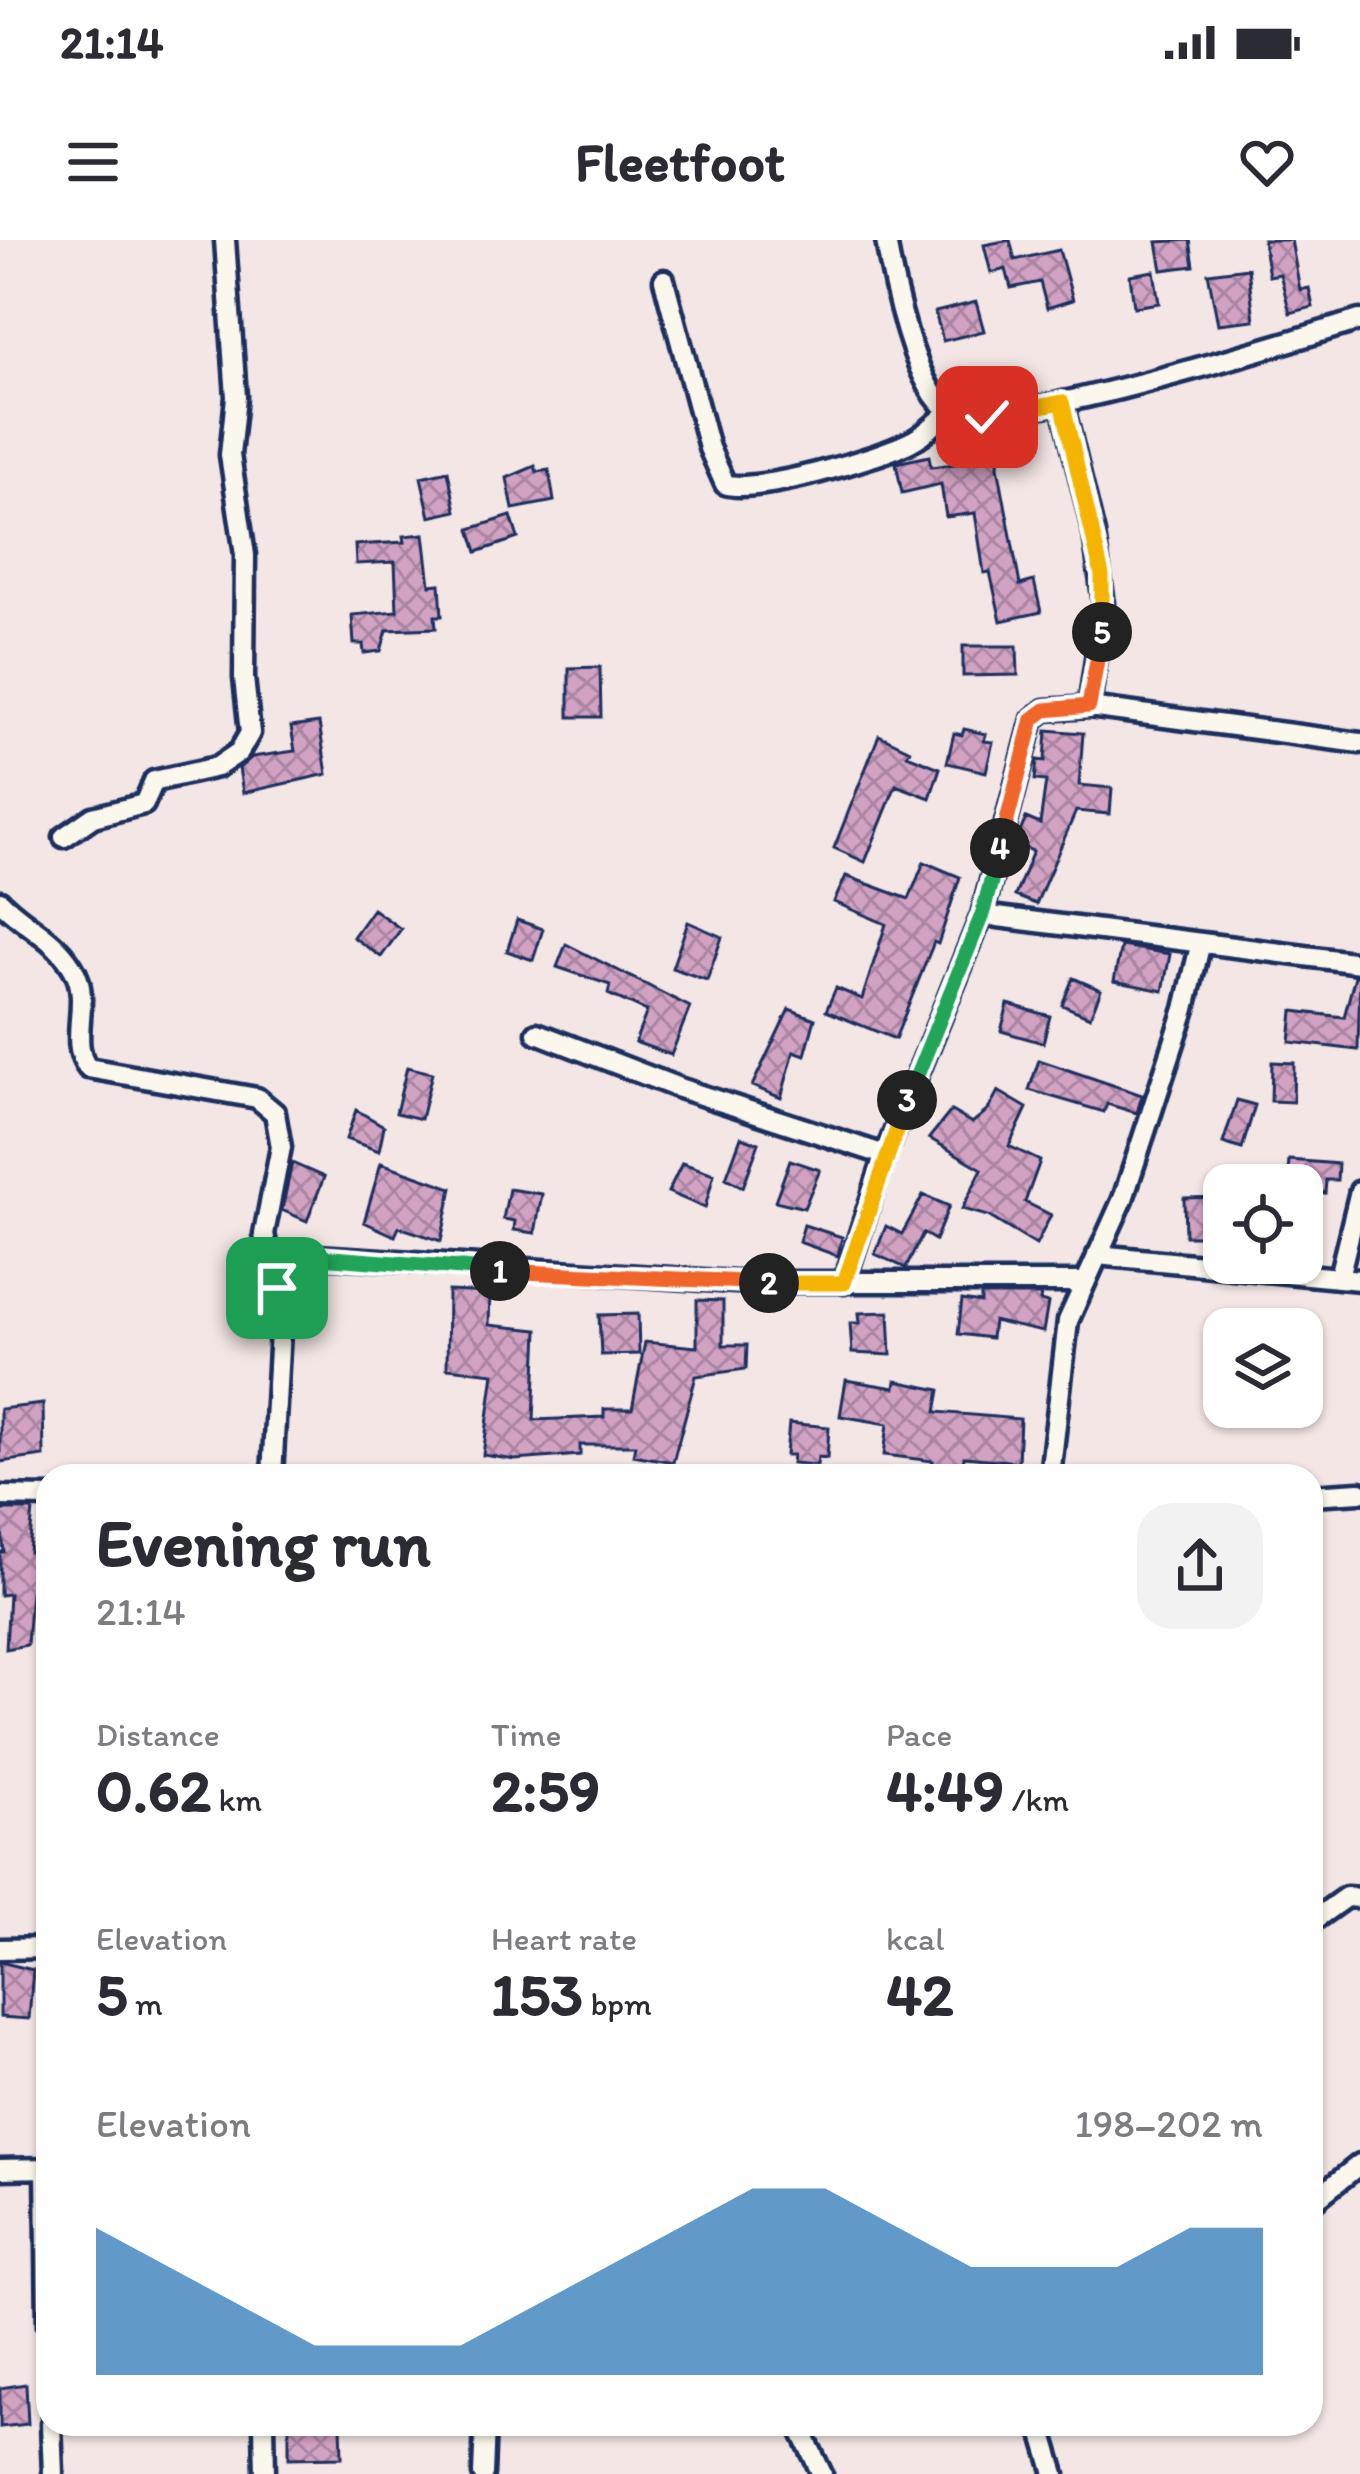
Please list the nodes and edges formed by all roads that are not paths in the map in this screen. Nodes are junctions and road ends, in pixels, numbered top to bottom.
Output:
1 (225, 240) edge
2 (886, 240) edge
3 (664, 280) dead end
4 (1360, 320) edge
5 (1062, 402) junction
6 (950, 411) junction
7 (1089, 706) junction
8 (1360, 743) edge
9 (64, 837) dead end
10 (0, 901) edge
11 (982, 915) junction
12 (1200, 946) junction
13 (1360, 963) edge
14 (537, 1034) dead end
15 (885, 1155) junction
16 (1360, 1191) edge
17 (268, 1253) junction
18 (1097, 1255) junction
19 (1339, 1277) junction
20 (1360, 1280) edge
21 (1081, 1282) junction
22 (844, 1283) junction
23 (273, 1464) edge
24 (1051, 1464) edge
25 (1360, 1492) edge
26 (1323, 1494) edge
27 (0, 1496) edge
28 (36, 1497) edge
29 (1360, 1898) edge
30 (1323, 1913) edge
31 (36, 1948) edge
32 (0, 1949) edge
33 (1360, 2164) edge
34 (36, 2168) edge
35 (0, 2169) edge
36 (1323, 2193) edge
37 (51, 2436) edge
38 (264, 2436) edge
39 (485, 2436) edge
40 (804, 2436) edge
41 (1044, 2436) edge
42 (52, 2474) edge
43 (265, 2474) edge
44 (483, 2474) edge
45 (822, 2474) edge
46 (1055, 2474) edge

1 - 9 street
2 - 6 street
3 - 6 street
4 - 5 street
5 - 6 street
5 - 7 street
7 - 8 street
7 - 11 street
10 - 17 street
11 - 12 street
11 - 15 street
12 - 13 street
12 - 18 street
14 - 15 street
15 - 22 street
16 - 19 street
17 - 22 street
17 - 23 street
18 - 19 street
18 - 21 street
19 - 20 street
21 - 22 street
21 - 24 street
25 - 26 street
27 - 28 street
29 - 30 street
31 - 32 street
33 - 36 street
34 - 35 street
37 - 42 street
38 - 43 street
39 - 44 street
40 - 45 street
41 - 46 street

